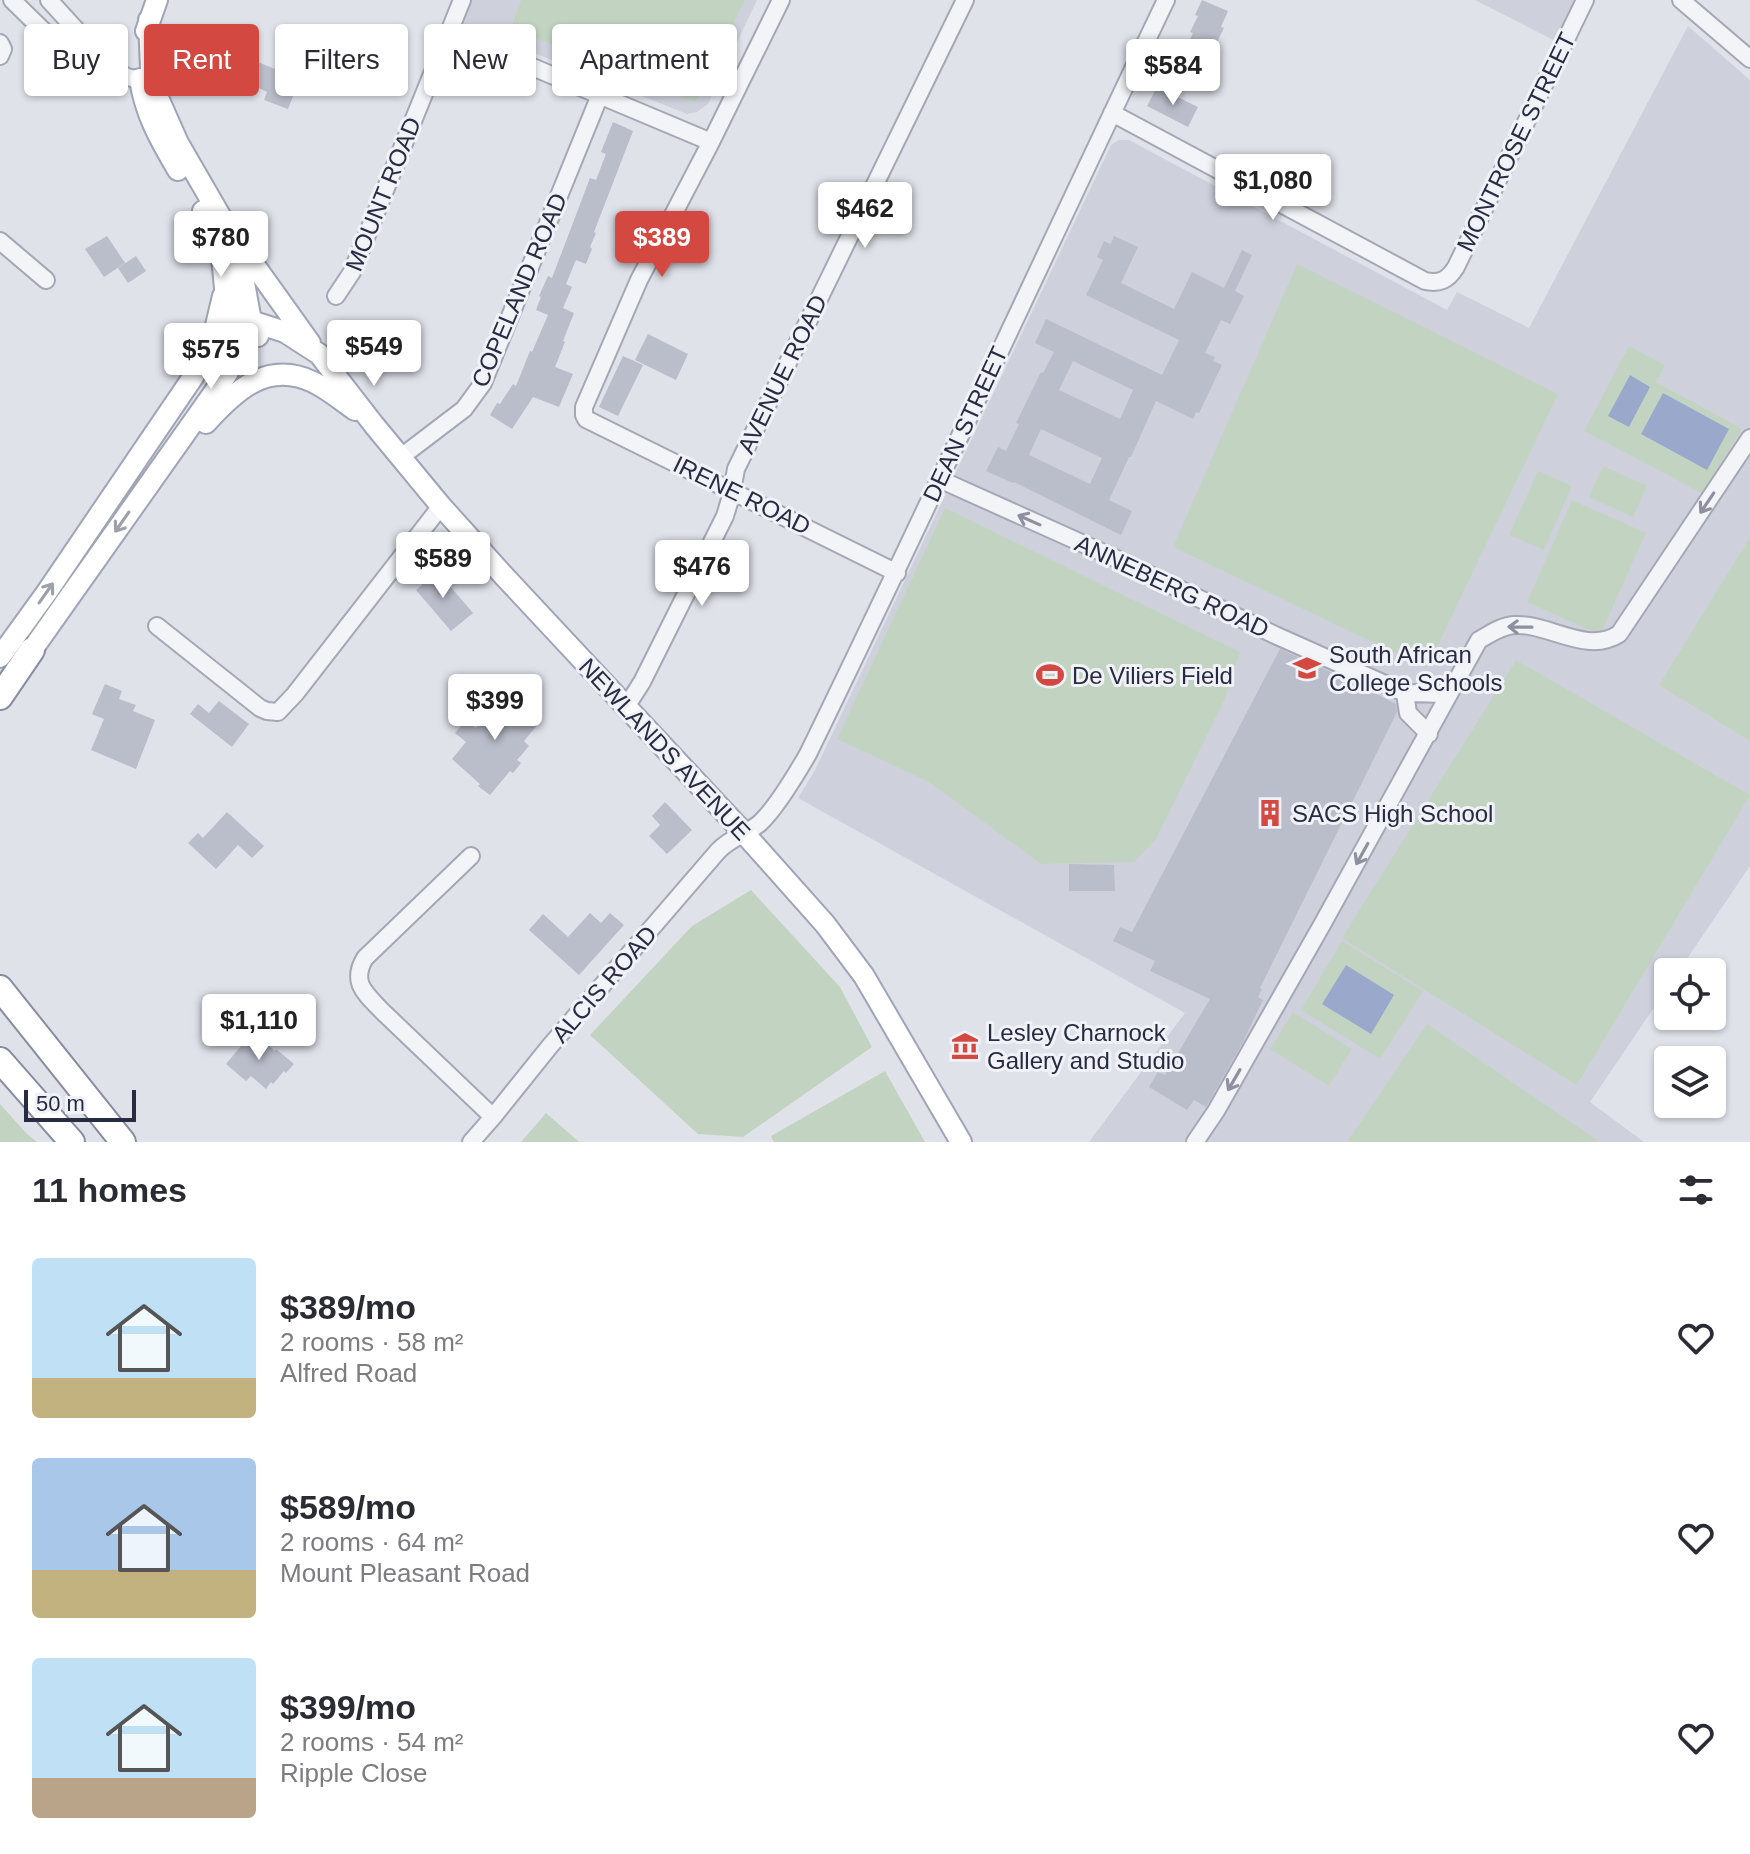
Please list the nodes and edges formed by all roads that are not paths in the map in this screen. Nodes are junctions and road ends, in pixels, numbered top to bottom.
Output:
1 (12, 0) edge
2 (49, 0) edge
3 (157, 0) edge
4 (462, 0) edge
5 (781, 0) edge
6 (965, 0) edge
7 (1585, 0) edge
8 (1681, 0) edge
9 (1163, 1) edge
10 (37, 24) edge
11 (70, 24) edge
12 (149, 24) edge
13 (452, 24) edge
14 (0, 43) edge
15 (0, 56) edge
16 (1750, 59) edge
17 (424, 94) edge
18 (146, 96) edge
19 (154, 96) edge
20 (600, 96) edge
21 (602, 96) edge
22 (1112, 113) junction
23 (711, 142) junction
24 (226, 226) junction
25 (0, 241) edge
26 (46, 280) dead end
27 (225, 284) junction
28 (336, 296) dead end
29 (246, 327) junction
30 (319, 354) junction
31 (338, 379) junction
32 (374, 425) junction
33 (1750, 438) edge
34 (401, 457) junction
35 (167, 458) junction
36 (131, 469) junction
37 (939, 479) junction
38 (732, 490) junction
39 (441, 506) junction
40 (897, 573) junction
41 (157, 626) dead end
42 (32, 650) junction
43 (0, 657) edge
44 (0, 685) edge
45 (1405, 693) junction
46 (1449, 694) junction
47 (0, 697) edge
48 (626, 707) junction
49 (1429, 734) junction
50 (743, 832) junction
51 (471, 856) dead end
52 (0, 988) edge
53 (0, 1012) edge
54 (0, 1060) edge
55 (493, 1117) junction
56 (72, 1142) edge
57 (121, 1142) edge
58 (471, 1142) edge
59 (961, 1142) edge
60 (1195, 1142) edge

1 - 10 street
2 - 11 street
3 - 12 main road
4 - 13 street, MOUNT ROAD
5 - 23 street
6 - 38 street, AVENUE ROAD
7 - 22 street, MONTROSE STREET
8 - 16 street
9 - 22 street, DEAN STREET
14 - 15 street
17 - 28 street, MOUNT ROAD
18 - 27 main road
19 - 24 main road
20 - 34 street, COPELAND ROAD
21 - 23 street
22 - 37 street, DEAN STREET
23 - 38 street, IRENE ROAD
24 - 29 main road
24 - 30 main road
25 - 26 street
27 - 29 main road
27 - 36 main road
29 - 30 main road, NEWLANDS AVENUE
29 - 31 main road, NEWLANDS AVENUE
29 - 35 main road
29 - 36 main road
30 - 31 main road, NEWLANDS AVENUE
31 - 32 main road, NEWLANDS AVENUE
32 - 34 main road, NEWLANDS AVENUE
32 - 35 main road
33 -> 46 street
34 - 39 main road, NEWLANDS AVENUE
35 -> 42 main road
43 -> 36 main road
37 - 40 street, DEAN STREET
45 -> 37 street, ANNEBERG ROAD
38 - 40 street, IRENE ROAD
38 - 48 street, AVENUE ROAD
39 - 41 street
39 - 48 main road, NEWLANDS AVENUE
40 - 50 street, DEAN STREET
42 - 44 main road
42 - 47 highway
45 - 46 street, ANNEBERG ROAD
45 - 49 street
46 - 49 street
48 - 50 main road, NEWLANDS AVENUE
49 -> 60 street
50 - 55 street, ALCIS ROAD
50 - 59 main road, NEWLANDS AVENUE
51 - 55 street
52 - 57 highway
53 - 57 highway
54 - 56 highway
55 - 58 street, ALCIS ROAD

